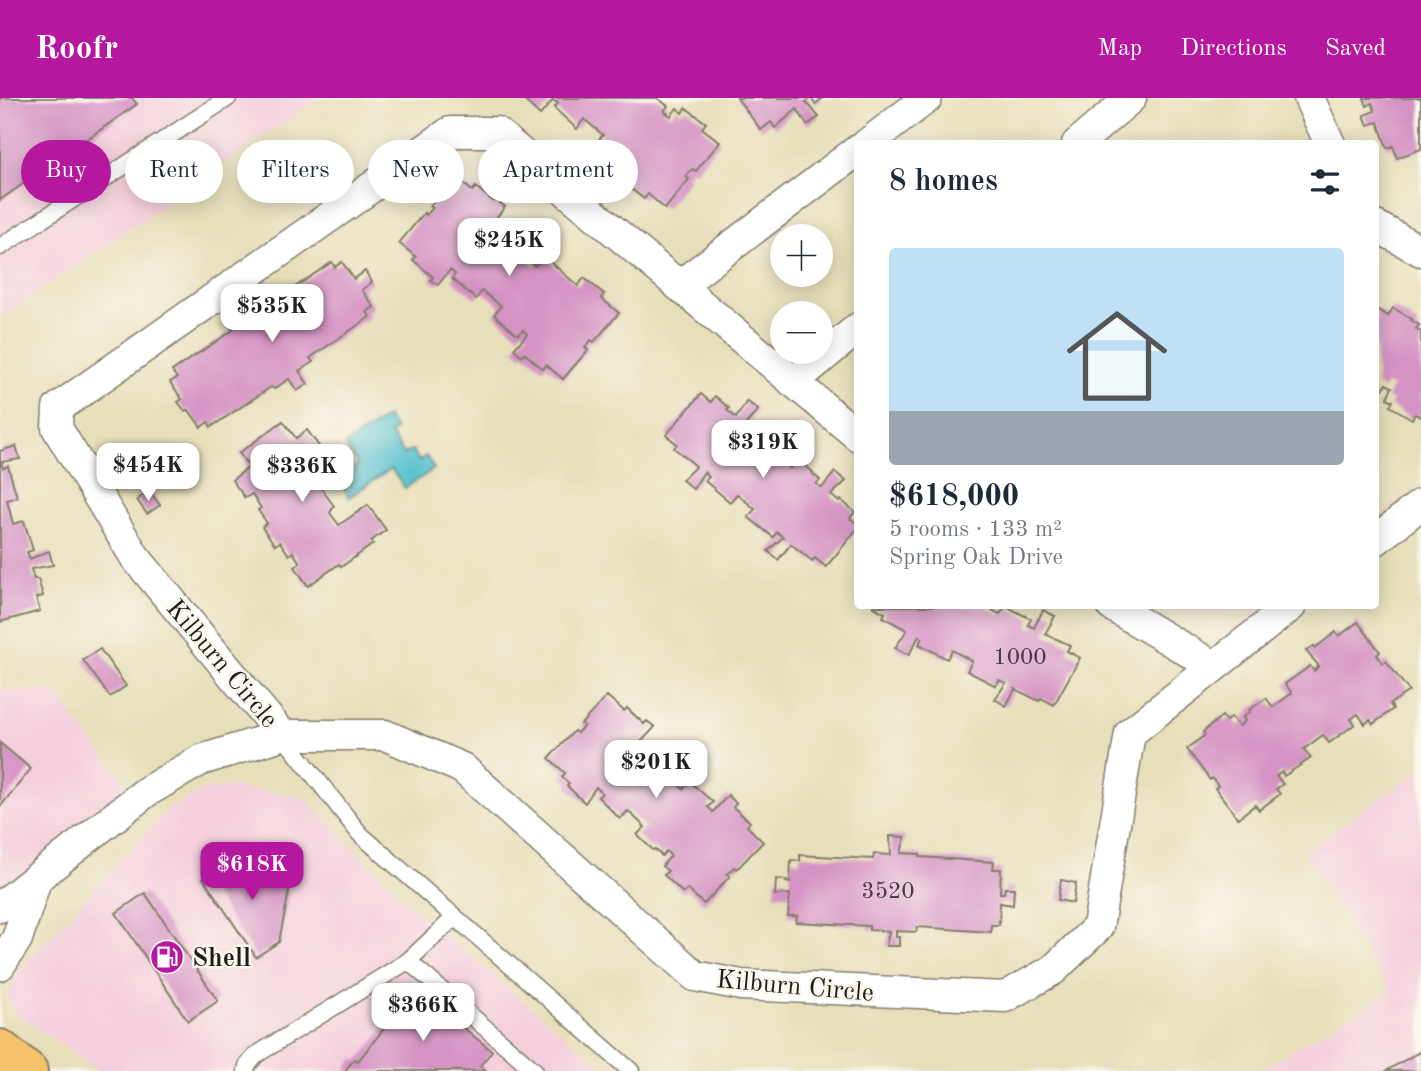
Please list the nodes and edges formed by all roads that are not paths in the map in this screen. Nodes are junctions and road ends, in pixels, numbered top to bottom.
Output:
1 (228, 98) edge
2 (927, 98) edge
3 (1131, 98) edge
4 (1309, 98) edge
5 (872, 140) edge
6 (1082, 140) edge
7 (1328, 140) edge
8 (854, 153) edge
9 (1379, 228) edge
10 (0, 247) edge
11 (1421, 251) edge
12 (679, 286) junction
13 (854, 331) edge
14 (793, 382) junction
15 (854, 433) edge
16 (1421, 504) edge
17 (1379, 538) edge
18 (1287, 609) edge
19 (1130, 610) edge
20 (1213, 666) junction
21 (282, 735) junction
22 (36, 880) junction
23 (0, 907) edge
24 (455, 917) junction
25 (408, 961) junction
26 (0, 965) edge
27 (0, 1049) edge
28 (28, 1071) edge
29 (246, 1071) edge
30 (535, 1071) edge
31 (631, 1071) edge

1 - 10 lane
2 - 5 street
3 - 6 street
4 - 7 street
8 - 12 street
9 - 11 street
12 - 14 street
12 - 21 street, Kilburn Circle
13 - 14 street
14 - 15 street
16 - 17 street
18 - 20 street, Kilburn Circle
19 - 20 street
20 - 21 street, Kilburn Circle
21 - 22 street
21 - 24 lane
22 - 23 street
22 - 26 street
24 - 25 lane
24 - 31 lane
25 - 29 lane
25 - 30 lane
27 - 28 main road

